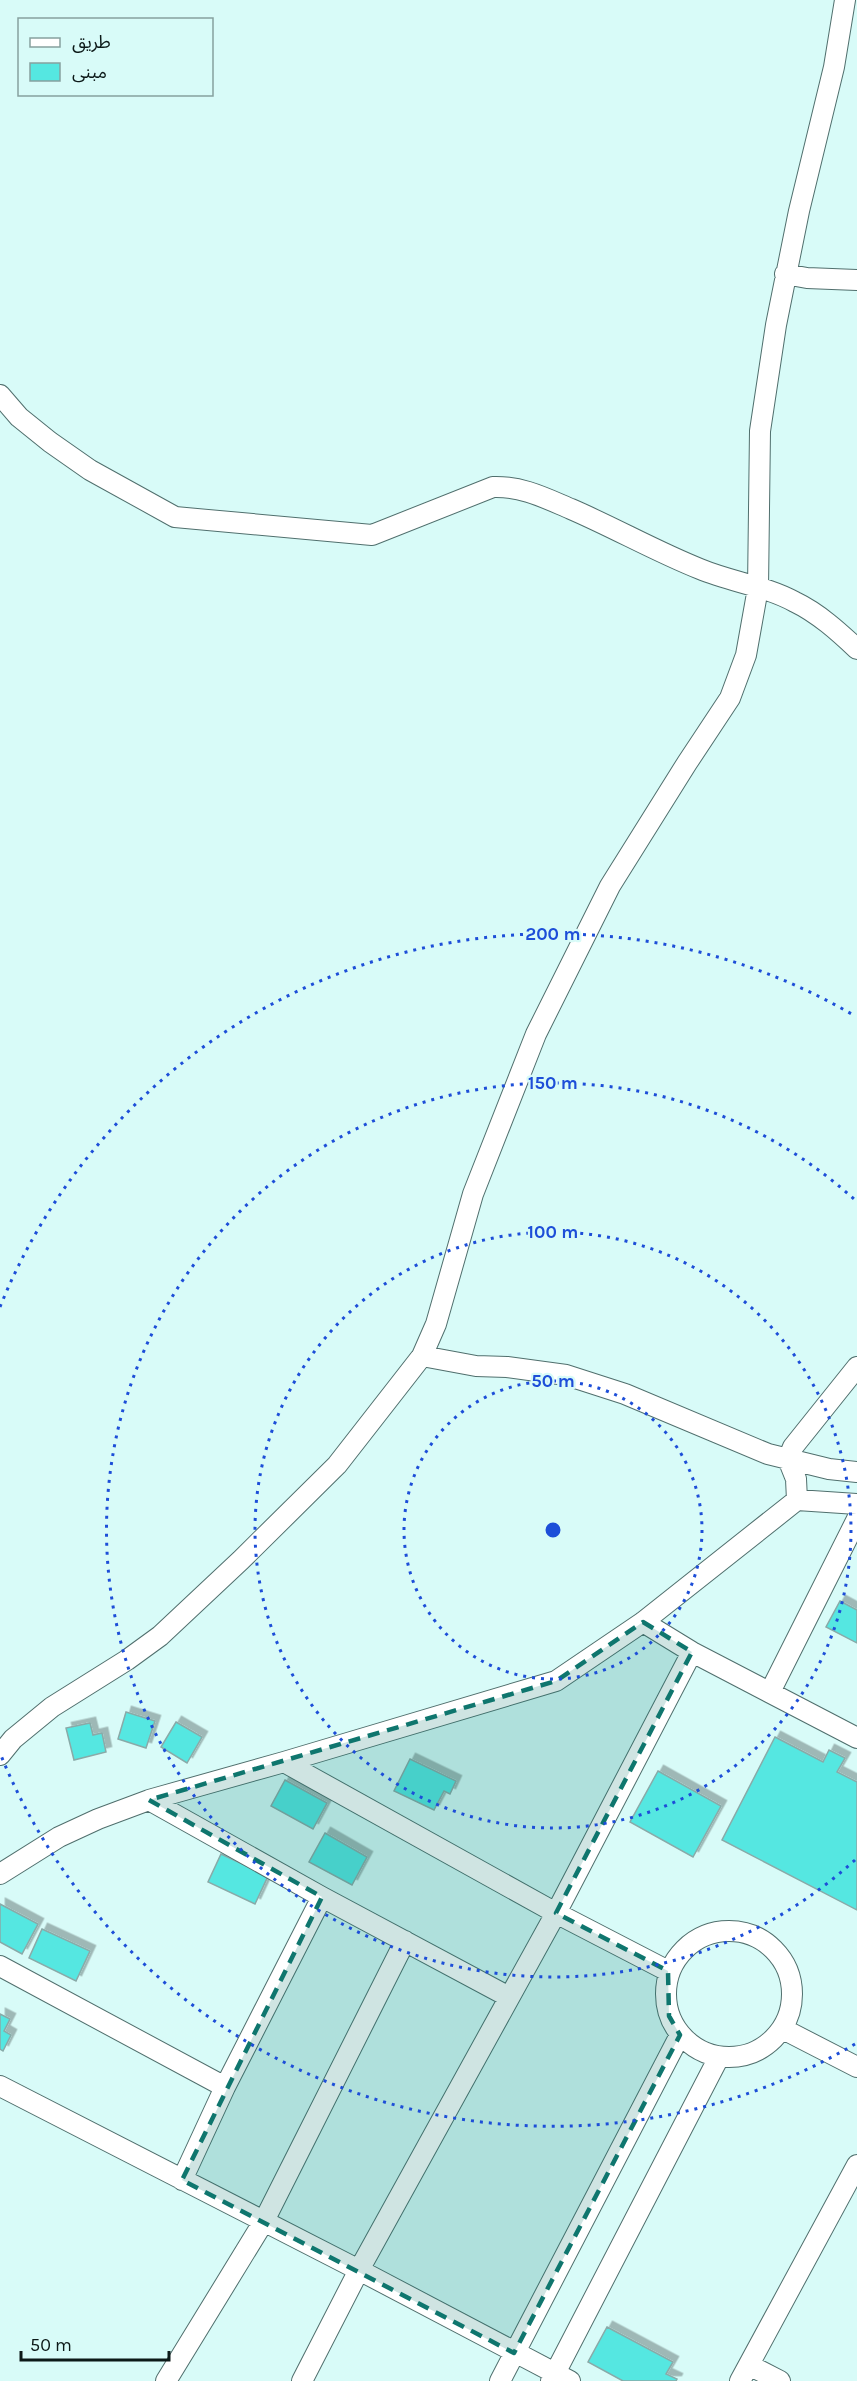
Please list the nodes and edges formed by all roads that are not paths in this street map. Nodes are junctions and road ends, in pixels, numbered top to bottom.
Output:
1 (845, 0) edge
2 (785, 274) junction
3 (857, 280) edge
4 (0, 395) edge
5 (758, 588) junction
6 (857, 649) edge
7 (422, 1356) junction
8 (857, 1367) edge
9 (788, 1459) junction
10 (855, 1476) edge
11 (797, 1500) junction
12 (857, 1504) edge
13 (857, 1519) edge
14 (643, 1622) junction
15 (692, 1652) junction
16 (770, 1692) junction
17 (856, 1735) edge
18 (0, 1755) edge
19 (284, 1762) junction
20 (149, 1800) junction
21 (0, 1874) edge
22 (322, 1898) junction
23 (556, 1913) junction
24 (405, 1941) junction
25 (0, 1966) edge
26 (669, 1971) junction
27 (509, 1997) junction
28 (783, 2029) junction
29 (680, 2035) junction
30 (719, 2057) junction
31 (857, 2067) edge
32 (0, 2086) edge
33 (225, 2087) junction
34 (855, 2171) edge
35 (182, 2180) junction
36 (264, 2221) junction
37 (359, 2270) junction
38 (514, 2353) junction
39 (745, 2373) edge
40 (559, 2378) edge
41 (166, 2381) edge
42 (302, 2381) edge
43 (500, 2381) edge
44 (780, 2381) edge

1 - 2 street
2 - 3 street
2 - 5 street
4 - 5 street
5 - 6 street
5 - 7 street
7 - 9 street
7 - 18 street
8 - 9 street
9 - 10 street
9 - 11 street
11 - 12 street
11 - 14 street
13 - 16 street
14 - 15 street
14 - 19 street
15 - 16 street
15 - 23 street
16 - 17 street
19 - 20 street
19 - 23 street
20 - 21 street
20 - 22 street
22 - 24 street
22 - 33 street
23 - 26 street
23 - 27 street
24 - 27 street
24 - 36 street
25 - 33 street
26 - 28 street
26 - 29 street
27 - 37 street
28 - 30 street
28 - 31 street
29 - 30 street
29 - 38 street
30 - 40 street
32 - 35 street
33 - 35 street
34 - 39 street
35 - 36 street
36 - 37 street
36 - 41 street
37 - 38 street
37 - 42 street
38 - 40 street
38 - 43 street
39 - 44 street

